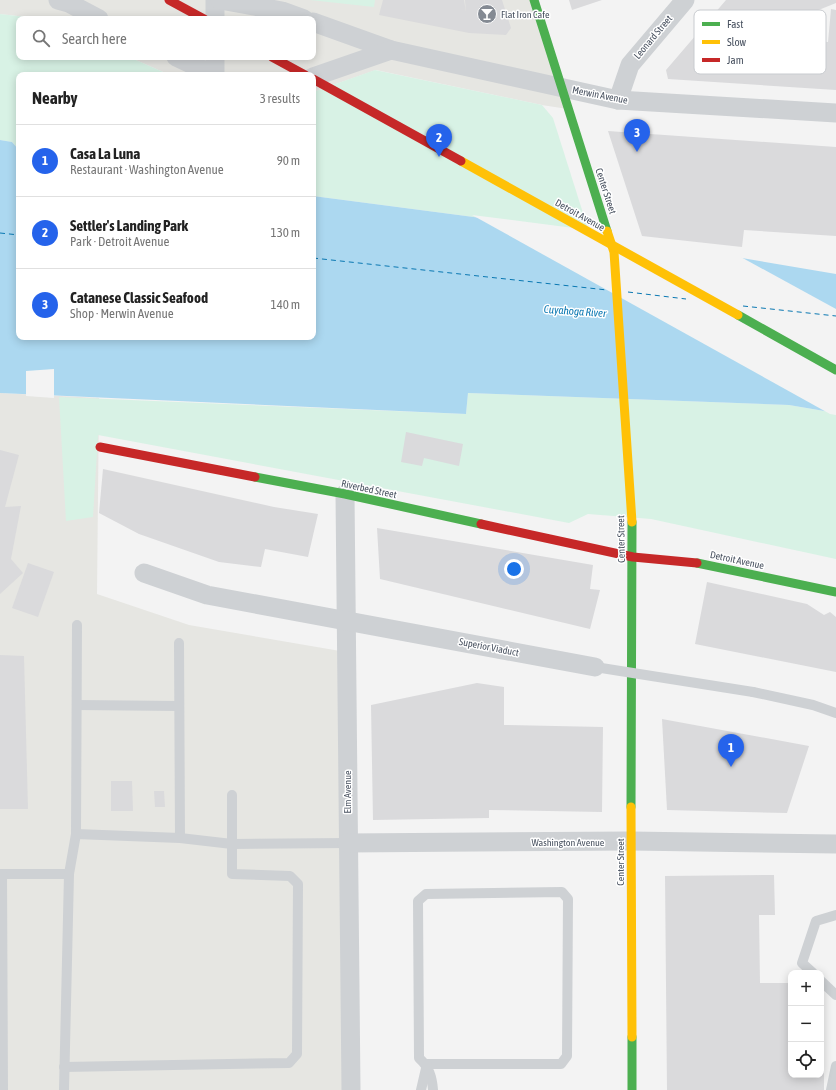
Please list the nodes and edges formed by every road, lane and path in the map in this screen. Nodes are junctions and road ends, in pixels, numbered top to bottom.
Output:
1 (58, 0) edge
2 (169, 0) edge
3 (214, 0) edge
4 (220, 0) edge
5 (534, 0) edge
6 (685, 0) edge
7 (93, 16) edge
8 (198, 16) edge
9 (215, 16) edge
10 (296, 16) edge
11 (316, 23) edge
12 (392, 50) junction
13 (182, 60) edge
14 (215, 60) edge
15 (278, 60) edge
16 (208, 72) edge
17 (215, 72) edge
18 (300, 72) edge
19 (316, 77) edge
20 (316, 80) edge
21 (563, 88) junction
22 (618, 100) junction
23 (836, 113) edge
24 (836, 370) edge
25 (100, 447) dead end
26 (345, 494) junction
27 (633, 557) junction
28 (144, 573) dead end
29 (836, 592) edge
30 (77, 625) dead end
31 (179, 643) dead end
32 (595, 667) joint
33 (77, 705) junction
34 (179, 706) junction
35 (836, 713) edge
36 (232, 795) dead end
37 (76, 834) junction
38 (180, 838) junction
39 (631, 841) junction
40 (348, 843) junction
41 (232, 844) junction
42 (836, 844) edge
43 (1, 874) edge
44 (69, 874) junction
45 (836, 915) edge
46 (810, 970) edge
47 (824, 984) edge
48 (836, 995) edge
49 (427, 1064) junction
50 (836, 1066) edge
51 (64, 1067) junction
52 (2, 1090) edge
53 (64, 1090) edge
54 (351, 1090) edge
55 (421, 1090) edge
56 (433, 1090) edge
57 (632, 1090) edge
58 (831, 1090) edge

1 - 7 street
2 - 8 street
3 - 9 street
4 - 10 street
5 - 21 street, Center Street
6 - 22 street, Leonard Street
11 - 12 street, Merwin Avenue
12 - 19 street
12 - 21 street, Merwin Avenue
13 - 16 street
14 - 17 street
15 - 18 street
20 - 24 street, Detroit Avenue, bridge
21 - 22 street, Merwin Avenue
21 - 27 street, Center Street
22 - 23 street, Merwin Avenue
25 - 26 street, Riverbed Street
26 - 27 street, Riverbed Street
26 - 40 street, Elm Avenue
27 - 29 street, Detroit Avenue
27 - 39 street, Center Street
28 - 32 street, Superior Viaduct, bridge
30 - 33 lane
31 - 34 lane
32 - 35 lane, Superior Viaduct, bridge
33 - 34 lane
33 - 37 lane
34 - 38 lane
36 - 41 lane
37 - 38 lane
37 - 44 lane
38 - 41 lane
39 - 40 street, Washington Avenue
39 - 42 street, Washington Avenue
39 - 57 street, Center Street
40 - 41 lane
40 - 54 street, Elm Avenue
41 - 51 lane
43 - 44 lane
43 - 52 lane
44 - 51 lane
45 - 46 lane
47 - 48 lane
49 - 49 lane
49 - 55 lane
49 - 56 lane
50 - 58 lane
51 - 53 lane

